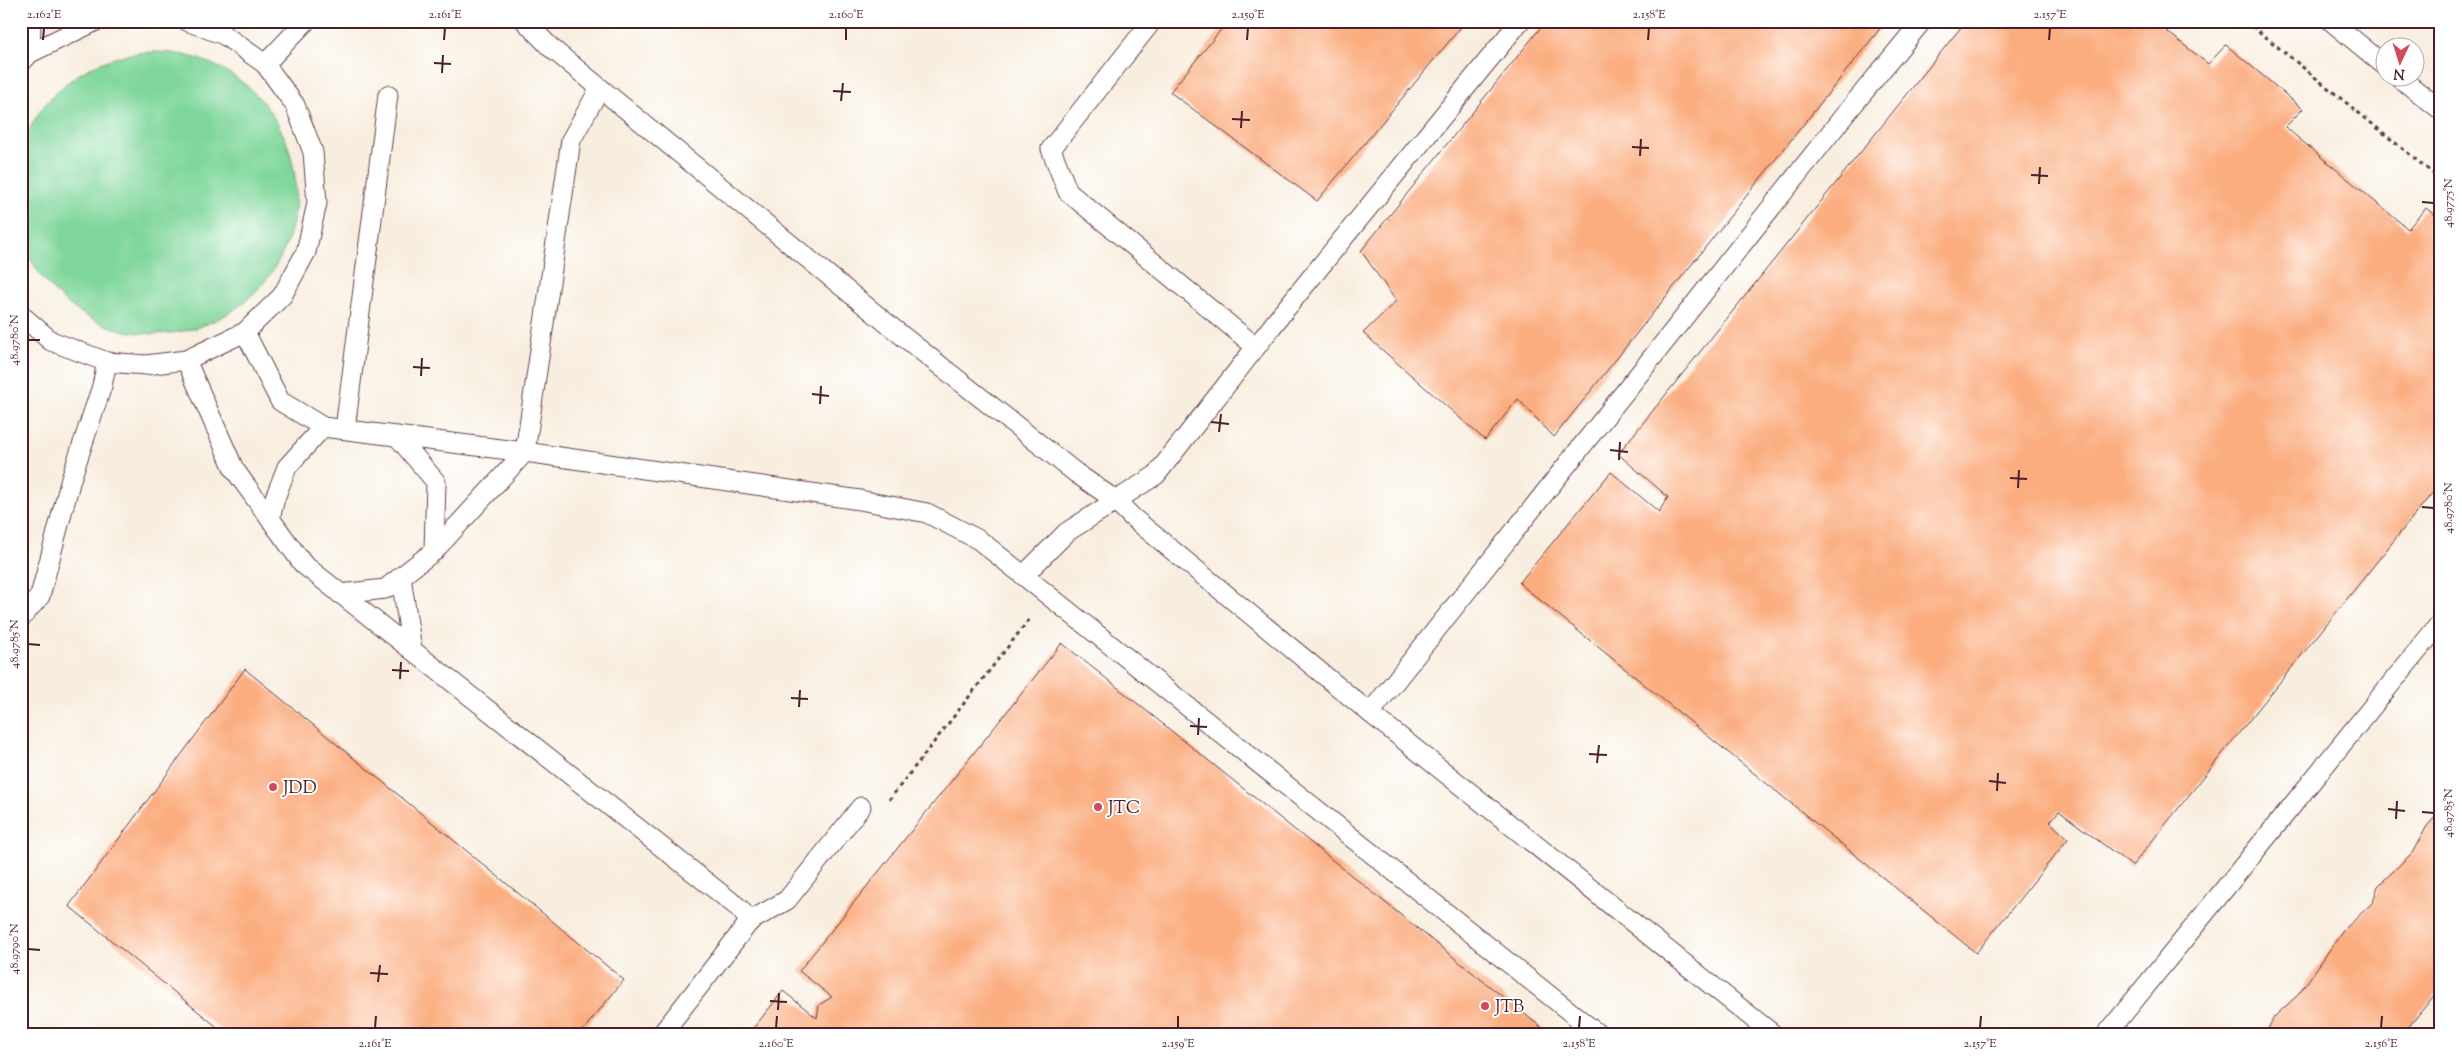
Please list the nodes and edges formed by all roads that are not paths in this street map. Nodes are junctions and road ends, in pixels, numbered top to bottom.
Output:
1 (31, 21) edge
2 (96, 21) edge
3 (187, 21) edge
4 (306, 21) edge
5 (525, 21) edge
6 (1152, 21) edge
7 (1520, 21) edge
8 (1922, 21) edge
9 (2331, 21) edge
10 (2374, 57) edge
11 (26, 58) edge
12 (264, 64) junction
13 (600, 88) junction
14 (2413, 88) edge
15 (388, 95) dead end
16 (2441, 110) edge
17 (21, 315) edge
18 (245, 332) junction
19 (1256, 347) junction
20 (186, 360) junction
21 (107, 362) junction
22 (323, 427) junction
23 (345, 430) junction
24 (397, 436) junction
25 (526, 452) junction
26 (1115, 500) junction
27 (270, 519) junction
28 (434, 551) junction
29 (1024, 575) junction
30 (401, 577) junction
31 (340, 594) junction
32 (21, 618) edge
33 (2441, 622) edge
34 (412, 650) junction
35 (1370, 713) junction
36 (861, 808) road end
37 (750, 921) junction
38 (661, 1035) edge
39 (1599, 1035) edge
40 (1774, 1035) edge
41 (2106, 1035) edge

1 - 11 lane
2 - 11 lane
3 - 12 lane
4 - 12 lane
5 - 13 lane
6 - 19 lane
7 - 19 lane
8 - 35 lane
9 - 10 lane
12 - 18 lane
13 - 25 lane
13 - 26 lane
14 - 16 lane
15 - 23 lane
17 - 21 lane
18 - 20 lane
18 - 22 lane
19 - 26 lane
20 - 21 lane
20 - 27 lane
21 - 32 lane
22 - 23 lane
22 - 27 lane
23 - 24 lane
24 - 25 lane
24 - 28 lane
25 - 28 lane
25 - 29 lane
26 - 29 lane
26 - 35 lane
27 - 31 lane
28 - 30 lane
29 - 39 lane
30 - 31 lane
30 - 34 lane
31 - 34 lane
33 - 41 lane
34 - 37 lane
35 - 40 lane
36 - 37 lane
37 - 38 lane

